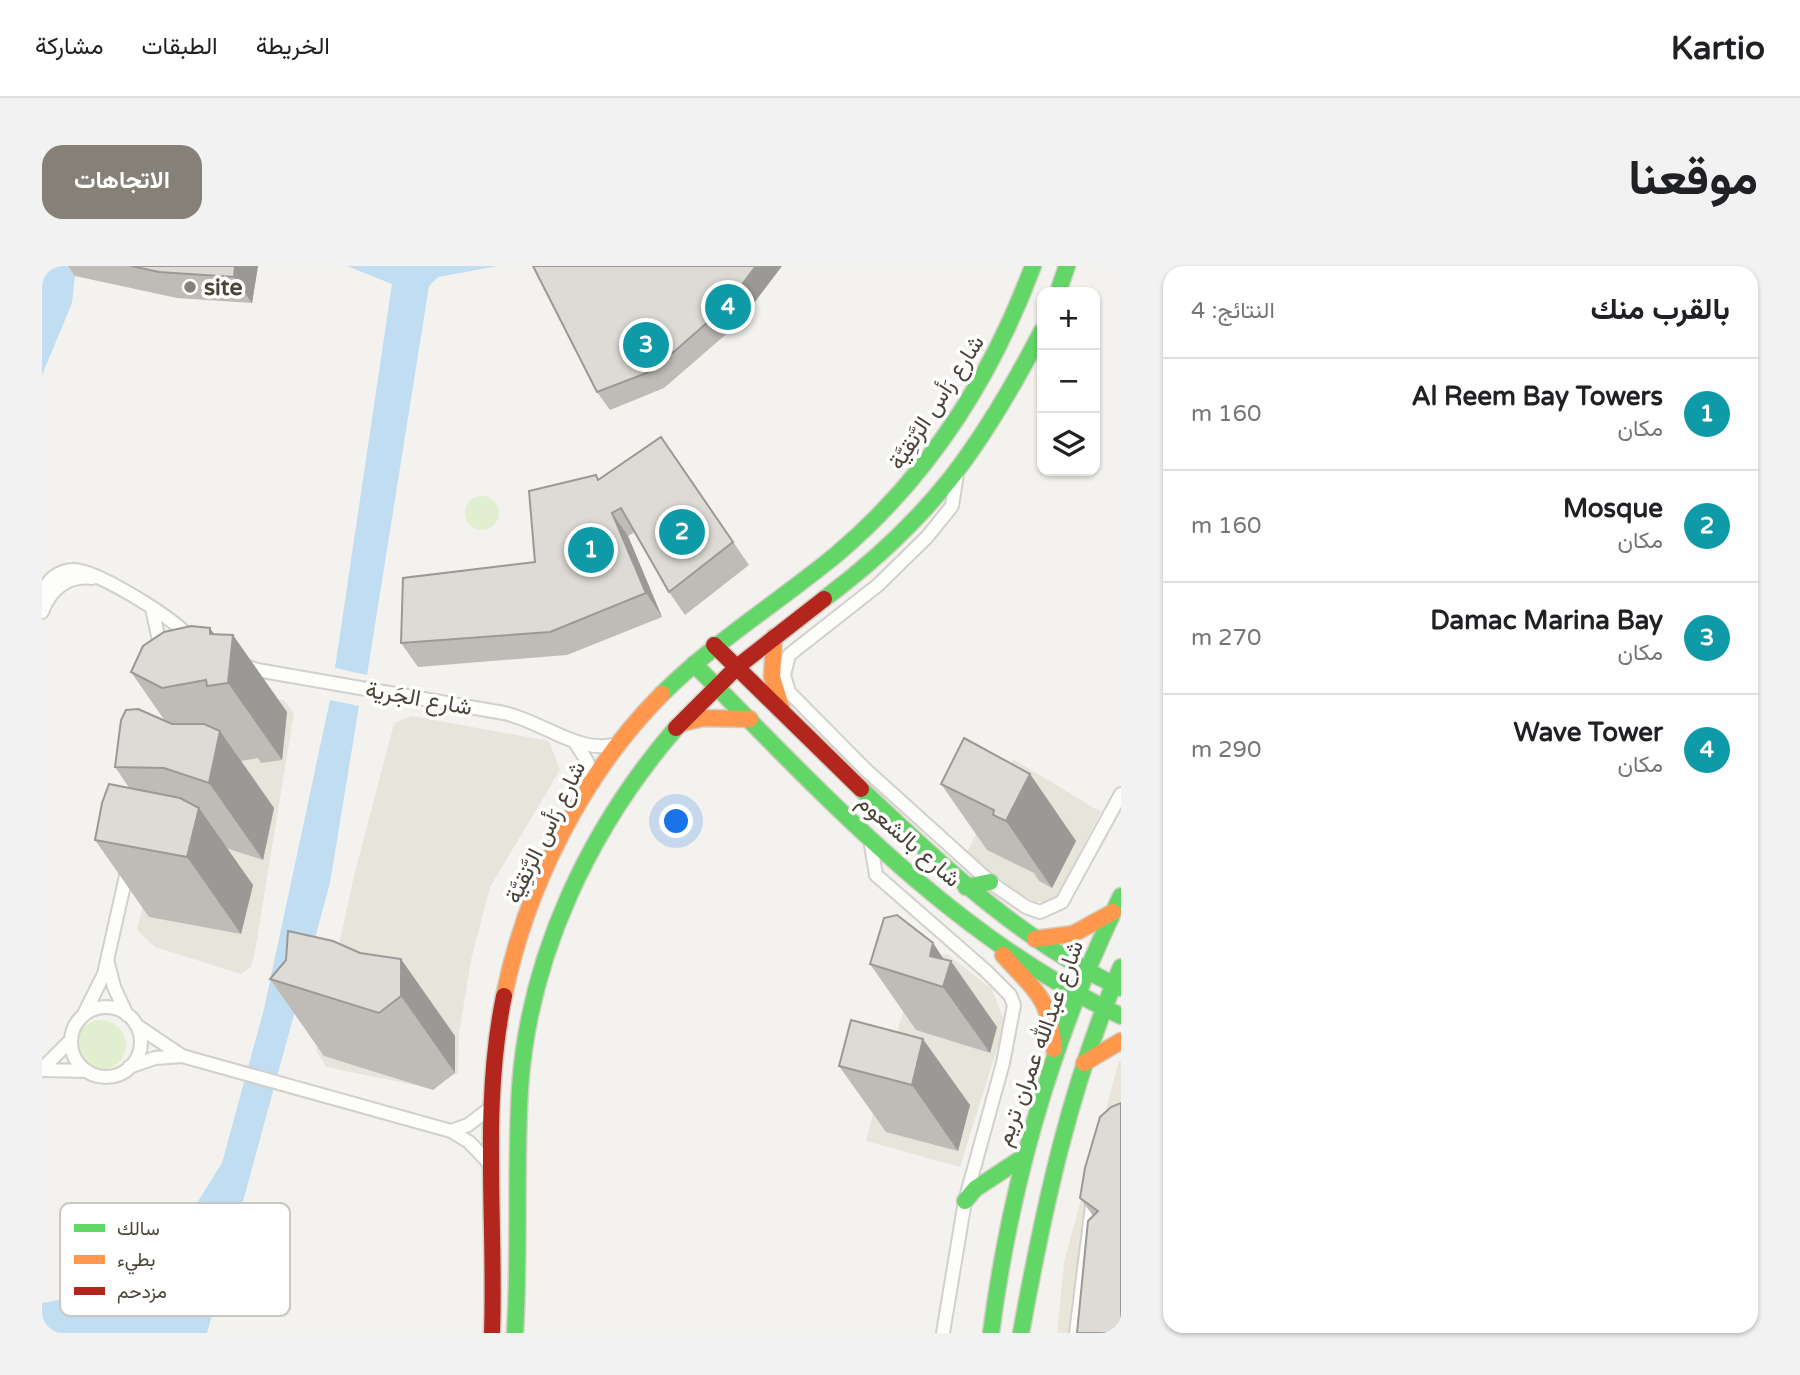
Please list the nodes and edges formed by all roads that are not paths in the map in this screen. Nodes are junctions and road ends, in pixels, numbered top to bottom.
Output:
1 (1033, 266) edge
2 (1067, 266) edge
3 (1060, 287) edge
4 (1037, 341) edge
5 (957, 470) junction
6 (96, 578) junction
7 (42, 595) edge
8 (152, 608) junction
9 (42, 613) edge
10 (774, 637) junction
11 (714, 645) junction
12 (229, 658) edge
13 (694, 664) junction
14 (736, 668) junction
15 (257, 670) junction
16 (236, 676) dead end
17 (716, 686) junction
18 (783, 714) junction
19 (750, 719) junction
20 (683, 723) junction
21 (576, 744) junction
22 (617, 744) junction
23 (592, 780) junction
24 (1121, 794) edge
25 (870, 839) junction
26 (131, 856) edge
27 (990, 882) junction
28 (967, 887) junction
29 (1121, 896) edge
30 (1113, 912) junction
31 (1035, 939) junction
32 (993, 940) junction
33 (107, 960) junction
34 (1121, 967) edge
35 (1087, 971) junction
36 (1117, 986) edge
37 (1076, 995) junction
38 (1102, 1008) junction
39 (84, 1014) junction
40 (1121, 1016) edge
41 (132, 1021) junction
42 (71, 1040) junction
43 (1121, 1041) edge
44 (1055, 1054) junction
45 (182, 1056) junction
46 (1084, 1063) junction
47 (129, 1067) junction
48 (42, 1070) edge
49 (87, 1071) junction
50 (489, 1109) junction
51 (451, 1131) junction
52 (1021, 1158) junction
53 (491, 1165) junction
54 (1095, 1189) edge
55 (965, 1201) junction
56 (492, 1333) edge
57 (515, 1333) edge
58 (943, 1333) edge
59 (991, 1333) edge
60 (1021, 1333) edge
61 (1076, 1333) edge

1 - 11 street, شارع رَأس الرَّنقِيَّة
2 - 3 street
4 - 5 street
5 - 10 street
5 - 27 street
6 - 7 street
6 - 8 street
6 - 9 street
8 - 8 street
10 - 14 street
10 - 18 street
11 - 13 street, شارع رَأس الرَّنقِيَّة
11 - 14 street, شارع بالشعوم
12 - 15 street, شارع الجَرية
13 - 17 street, شارع بالشعوم
13 - 22 street, شارع رَأس الرَّنقِيَّة
14 - 17 street
14 - 18 street, شارع بالشعوم
15 - 16 street, شارع الجَرية
15 - 21 street, شارع الجَرية
17 - 19 street, شارع بالشعوم
17 - 20 street
18 - 28 street, شارع بالشعوم
19 - 20 street
19 - 25 street, شارع بالشعوم
20 - 57 street
21 - 22 street, شارع الجَرية
21 - 23 street
22 - 23 street, شارع رَأس الرَّنقِيَّة
23 - 50 street, شارع رَأس الرَّنقِيَّة
24 - 27 street
25 - 32 street, شارع بالشعوم
25 - 55 street
26 - 33 street
27 - 28 street
28 - 31 street, شارع بالشعوم
29 - 30 street, شارع عبدالله عمران تريم
30 - 31 street
30 - 35 street, شارع عبدالله عمران تريم
31 - 35 street, شارع بالشعوم
32 - 37 street, شارع بالشعوم
32 - 44 street
33 - 39 street
33 - 41 street
34 - 36 street, شارع عبدالله عمران تريم
35 - 36 street, شارع بالشعوم
35 - 37 street, شارع عبدالله عمران تريم
36 - 38 street, شارع عبدالله عمران تريم
37 - 38 street, شارع بالشعوم
37 - 44 street, شارع عبدالله عمران تريم
38 - 40 street, شارع بالشعوم
38 - 46 street, شارع عبدالله عمران تريم
39 - 41 street
39 - 42 street
41 - 45 street
41 - 47 street
42 - 48 street
42 - 49 street
43 - 46 street
44 - 52 street, شارع عبدالله عمران تريم
45 - 47 street
45 - 51 street
46 - 60 street, شارع عبدالله عمران تريم
47 - 49 street
48 - 49 street
50 - 51 street
50 - 53 street, شارع رَأس الرَّنقِيَّة
51 - 53 street
52 - 55 street
52 - 59 street, شارع عبدالله عمران تريم
53 - 56 street, شارع رَأس الرَّنقِيَّة
54 - 61 street
55 - 58 street

